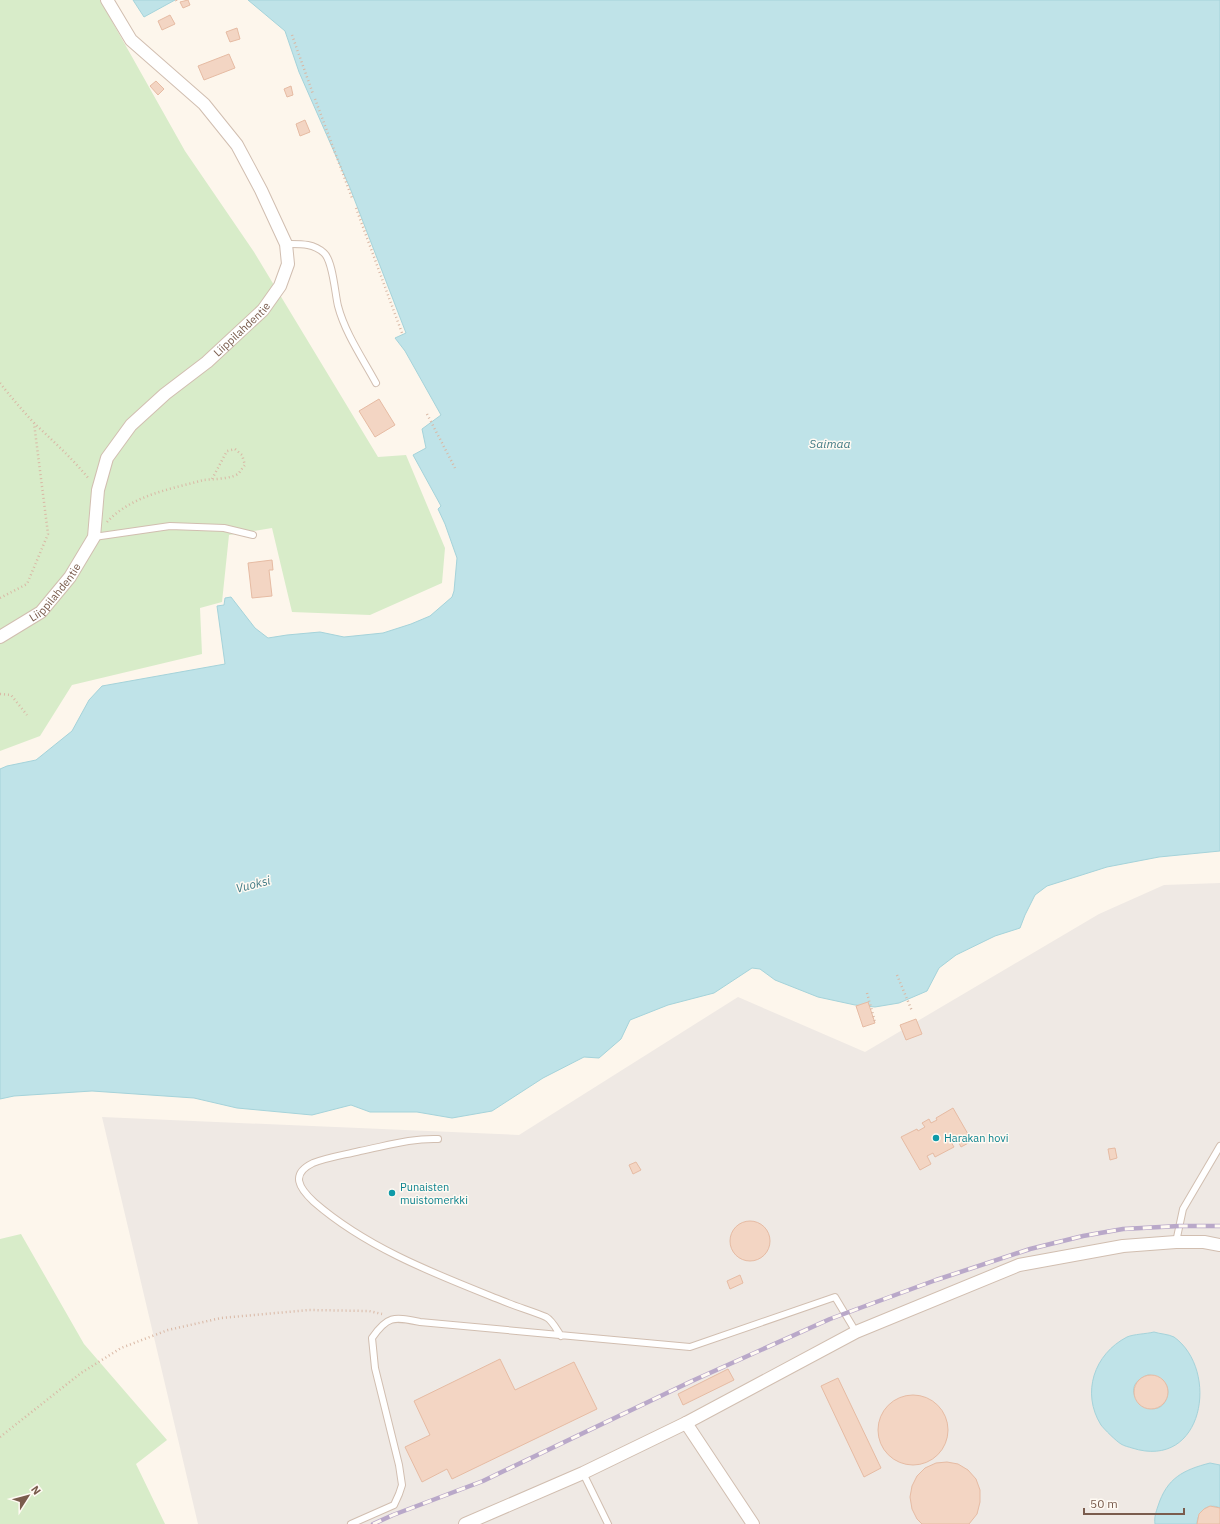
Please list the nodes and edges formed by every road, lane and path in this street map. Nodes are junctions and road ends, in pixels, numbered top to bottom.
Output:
1 (108, 0) edge
2 (292, 35) dead end
3 (313, 94) dead end
4 (315, 99) dead end
5 (352, 198) dead end
6 (356, 208) dead end
7 (286, 244) junction
8 (402, 332) dead end
9 (0, 383) edge
10 (376, 383) dead end
11 (427, 414) dead end
12 (34, 423) junction
13 (455, 468) dead end
14 (212, 479) junction
15 (98, 490) junction
16 (253, 535) dead end
17 (94, 537) junction
18 (0, 598) edge
19 (0, 637) edge
20 (0, 694) edge
21 (27, 715) dead end
22 (897, 975) dead end
23 (867, 993) dead end
24 (912, 1011) dead end
25 (875, 1022) dead end
26 (438, 1139) dead end
27 (1220, 1146) edge
28 (1176, 1242) junction
29 (1220, 1245) edge
30 (398, 1318) junction
31 (856, 1332) junction
32 (561, 1336) junction
33 (686, 1423) junction
34 (0, 1437) edge
35 (583, 1473) junction
36 (351, 1524) edge
37 (465, 1524) edge
38 (608, 1524) edge
39 (753, 1524) edge

1 - 7 street, Liippilahdentie
2 - 3 path
4 - 5 path
6 - 8 path
7 - 10 lane
7 - 15 street, Liippilahdentie
9 - 12 path
11 - 13 path
12 - 15 path
12 - 18 path
14 - 14 path
14 - 17 path
15 - 17 street, Liippilahdentie
16 - 17 lane
17 - 19 street, Liippilahdentie
20 - 21 path
22 - 24 path
23 - 25 path
26 - 32 lane
27 - 28 lane
28 - 29 street
28 - 31 street
30 - 32 lane
30 - 34 path
30 - 36 lane
31 - 32 lane
31 - 33 street
33 - 35 street
33 - 39 street
35 - 37 street
35 - 38 lane

